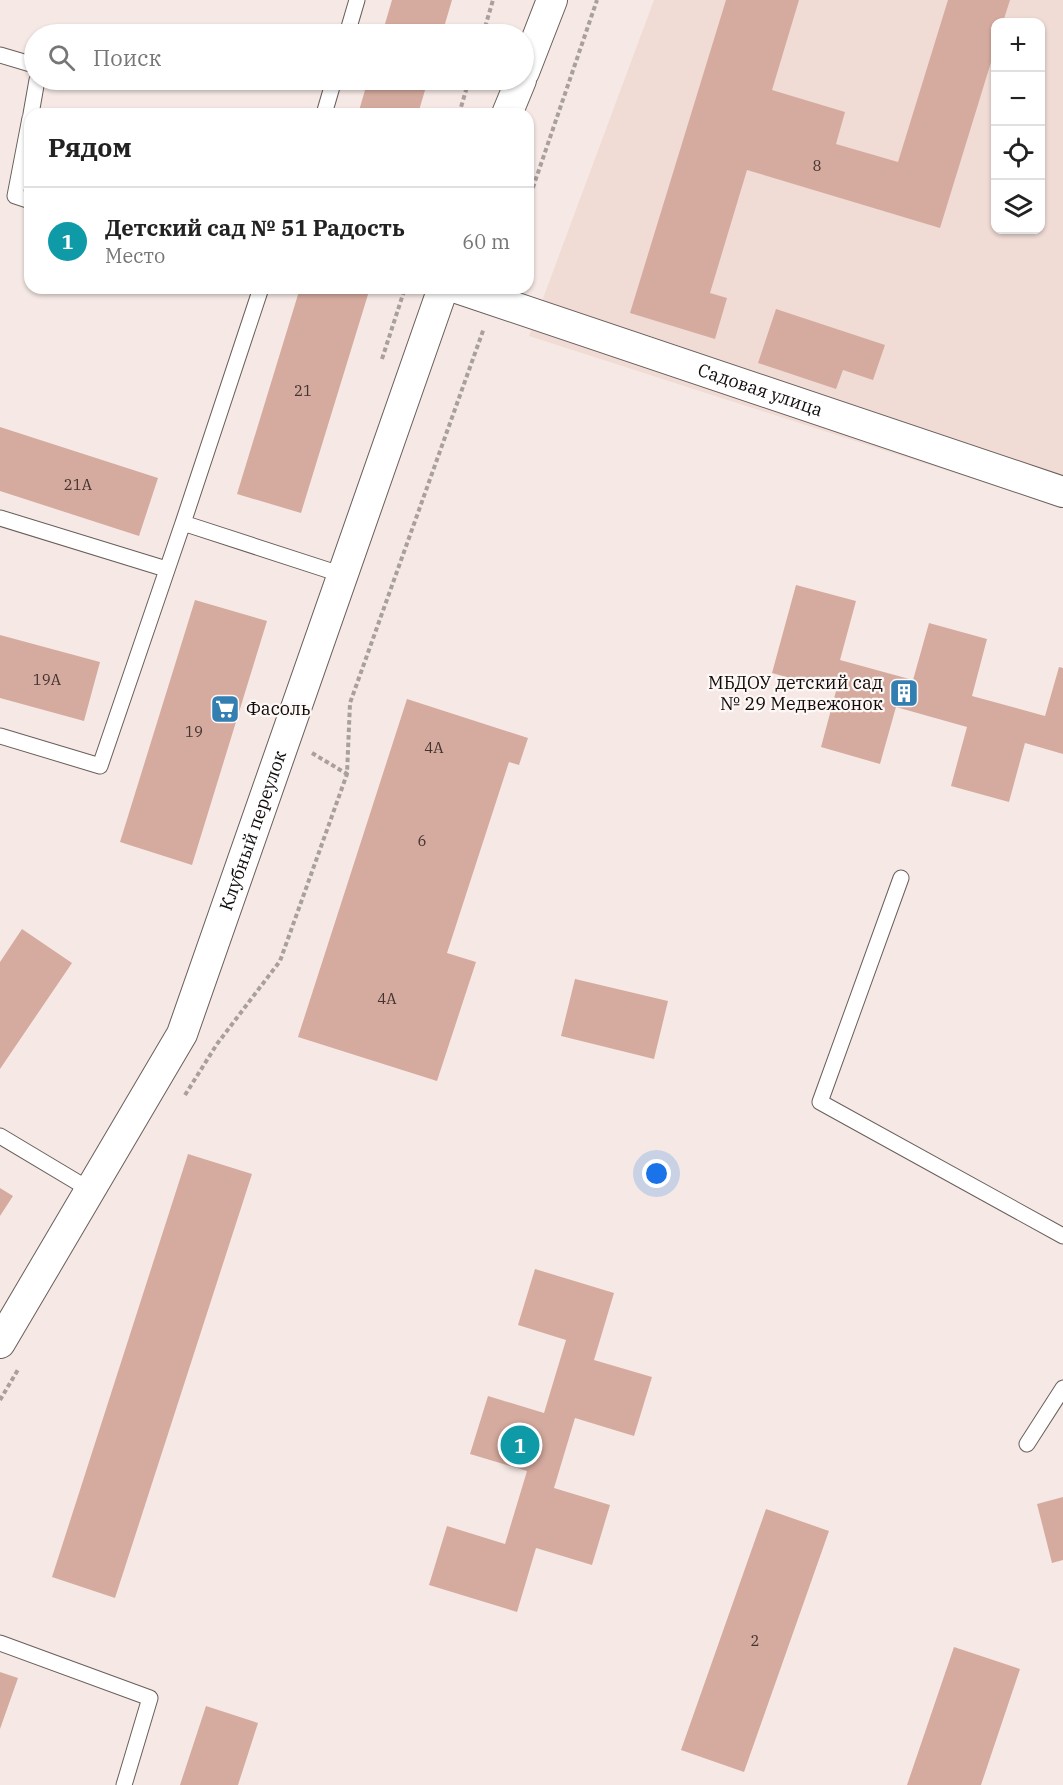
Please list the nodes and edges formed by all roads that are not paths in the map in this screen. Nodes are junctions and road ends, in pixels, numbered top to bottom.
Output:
1 (357, 0) edge
2 (552, 0) edge
3 (350, 24) edge
4 (534, 46) edge
5 (0, 55) edge
6 (24, 61) edge
7 (35, 90) edge
8 (331, 90) edge
9 (517, 90) edge
10 (32, 108) edge
11 (326, 108) edge
12 (509, 108) edge
13 (24, 148) edge
14 (24, 199) edge
15 (259, 294) edge
16 (441, 294) edge
17 (476, 294) edge
18 (1063, 492) edge
19 (0, 518) edge
20 (183, 523) junction
21 (166, 569) junction
22 (343, 575) junction
23 (0, 736) edge
24 (901, 878) dead end
25 (0, 1136) edge
26 (92, 1191) junction
27 (1063, 1236) edge
28 (0, 1343) edge
29 (1063, 1388) edge
30 (1027, 1444) dead end
31 (0, 1643) edge
32 (124, 1785) edge

1 - 3 lane
2 - 4 street
5 - 6 lane
7 - 10 lane
8 - 11 lane
9 - 12 street
13 - 14 lane
15 - 20 lane
16 - 22 street, Клубный переулок
17 - 18 street, Садовая улица
19 - 21 lane
20 - 21 lane
20 - 22 lane
21 - 23 lane
22 - 26 street, Клубный переулок
24 - 27 lane
25 - 26 lane
26 - 28 street, Клубный переулок
29 - 30 lane
31 - 32 lane

